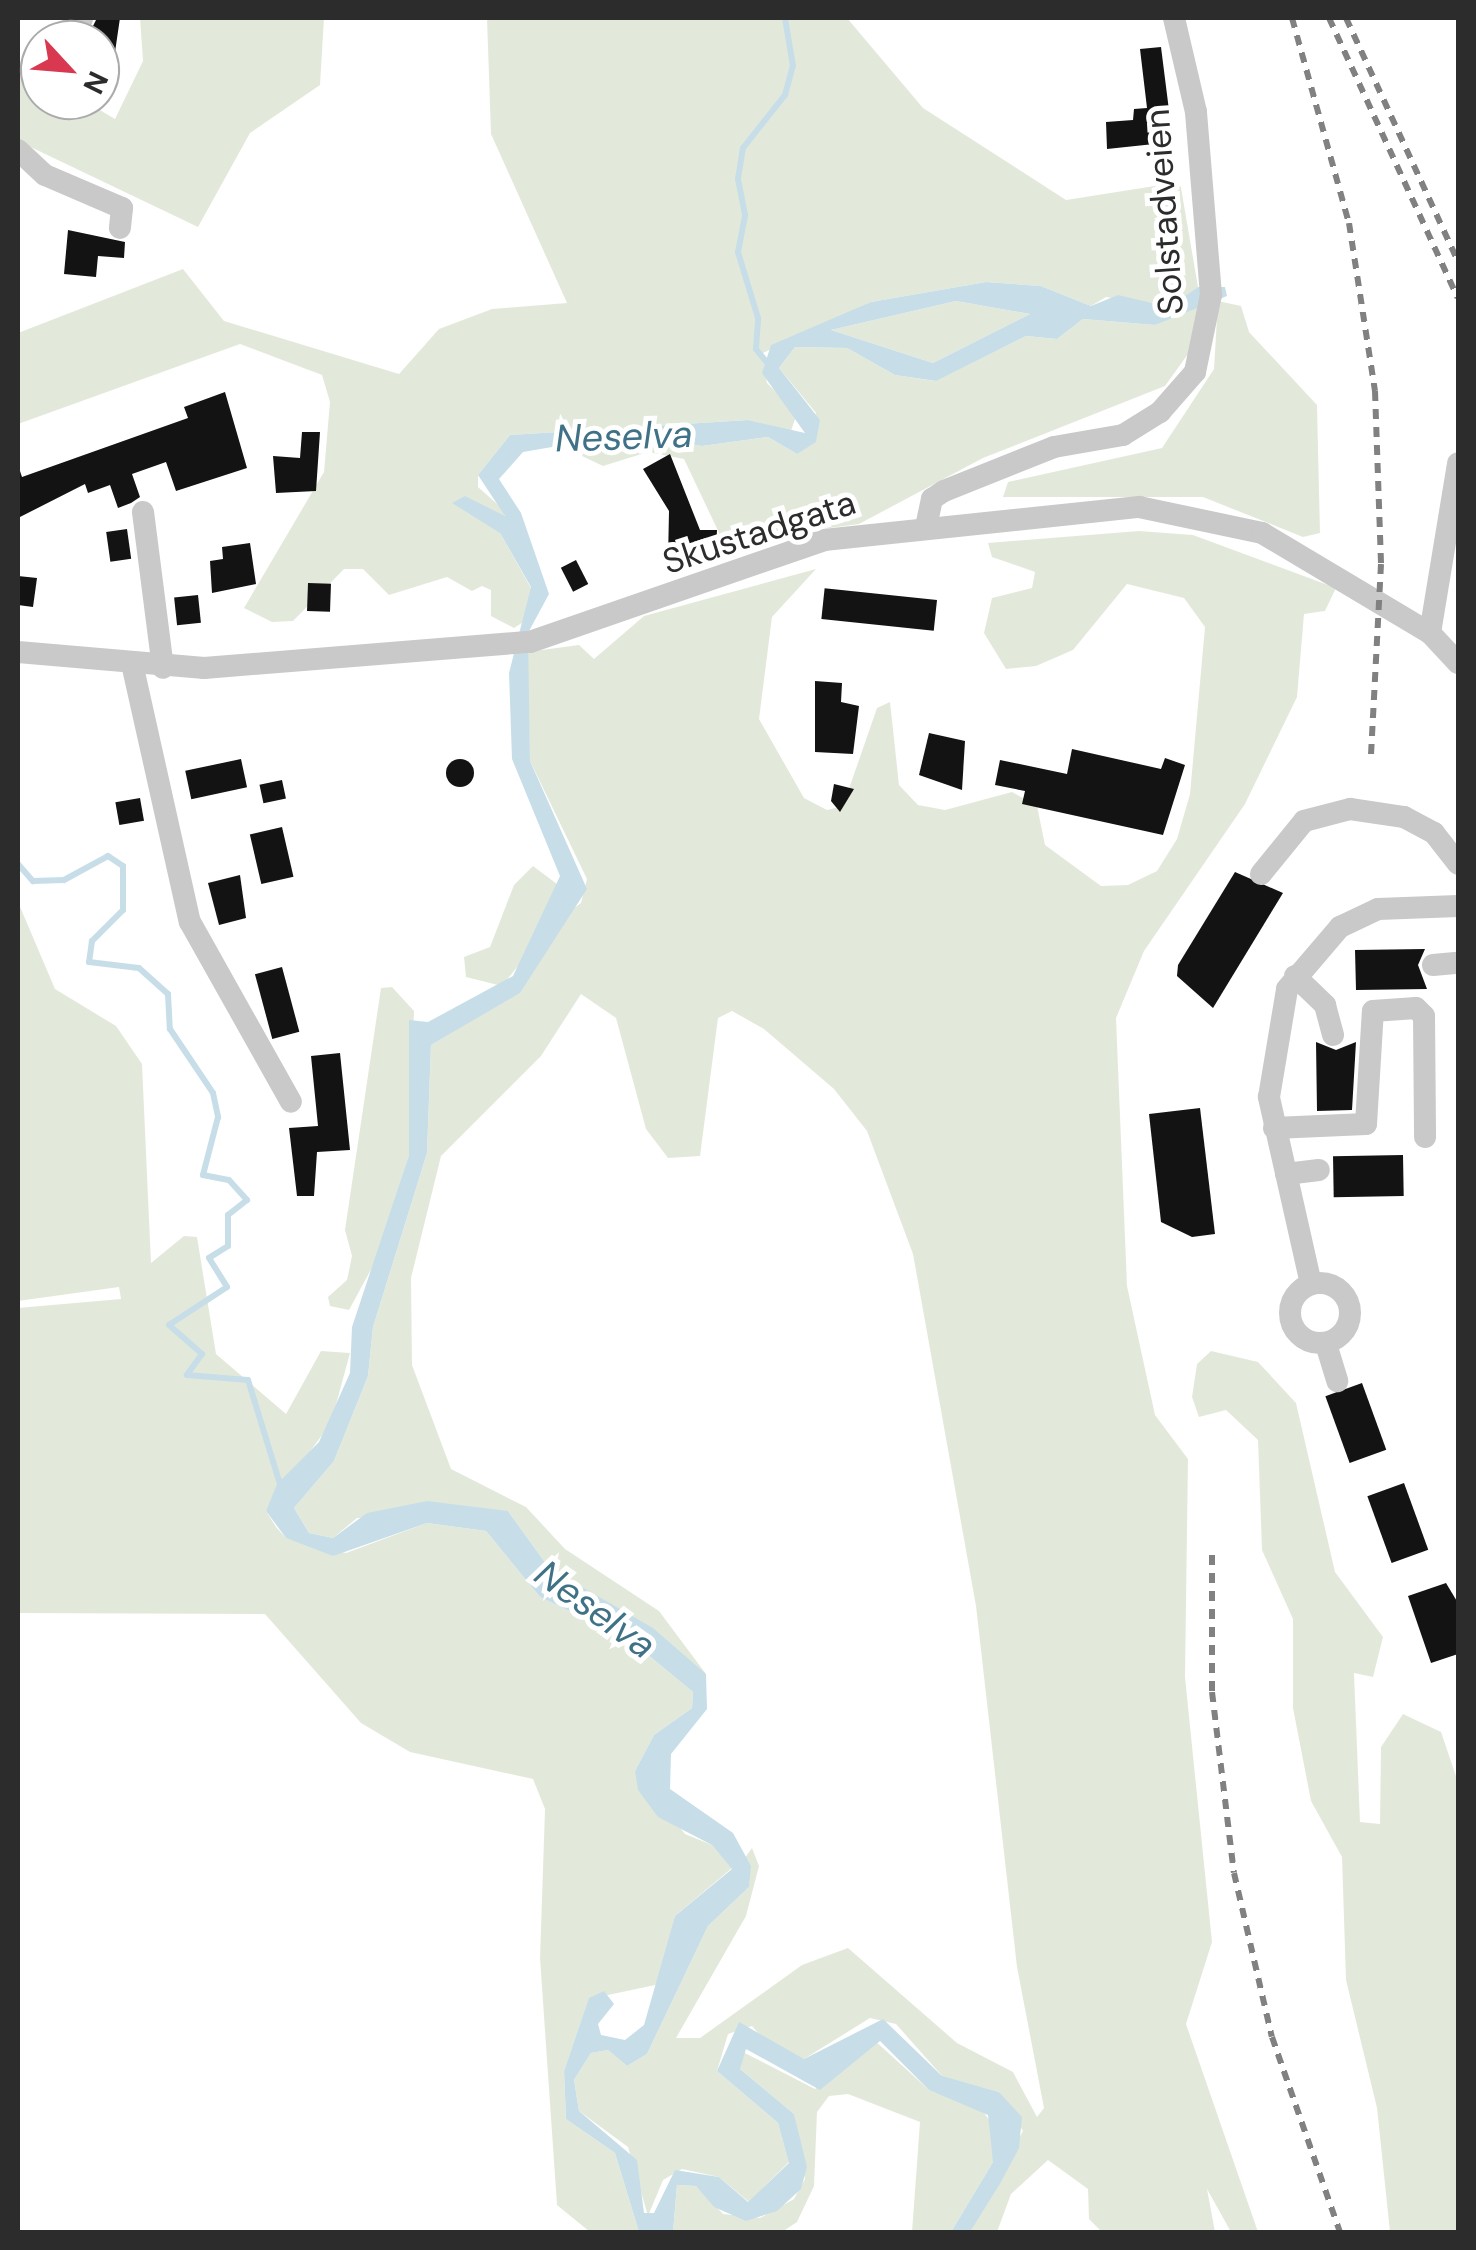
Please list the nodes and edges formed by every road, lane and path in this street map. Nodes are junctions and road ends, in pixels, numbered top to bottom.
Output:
1 (1174, 18) edge
2 (18, 150) edge
3 (120, 228) dead end
4 (1458, 463) edge
5 (143, 512) dead end
6 (926, 527) junction
7 (1430, 633) junction
8 (18, 652) edge
9 (1458, 663) edge
10 (133, 668) junction
11 (163, 668) junction
12 (1458, 864) edge
13 (1262, 874) dead end
14 (1458, 906) edge
15 (1458, 963) edge
16 (1433, 965) dead end
17 (1295, 976) junction
18 (1333, 1035) dead end
19 (291, 1102) dead end
20 (1274, 1128) junction
21 (1425, 1137) dead end
22 (1319, 1170) dead end
23 (1286, 1174) junction
24 (1310, 1284) junction
25 (1326, 1344) junction
26 (1337, 1382) dead end

1 - 6 street, Solstadveien
2 - 3 street
4 - 7 street
5 - 11 street
6 - 7 street, Skustadgata
6 - 11 street, Skustadgata
7 - 9 street, Skustadgata
8 - 10 street, Skustadgata
10 - 11 street, Skustadgata
10 - 19 street
12 - 13 street
14 - 17 street
15 - 16 street
17 - 18 street
17 - 20 street
20 - 21 street
20 - 23 street
22 - 23 street
23 - 24 street
24 - 25 street
24 - 25 street
25 - 26 street

